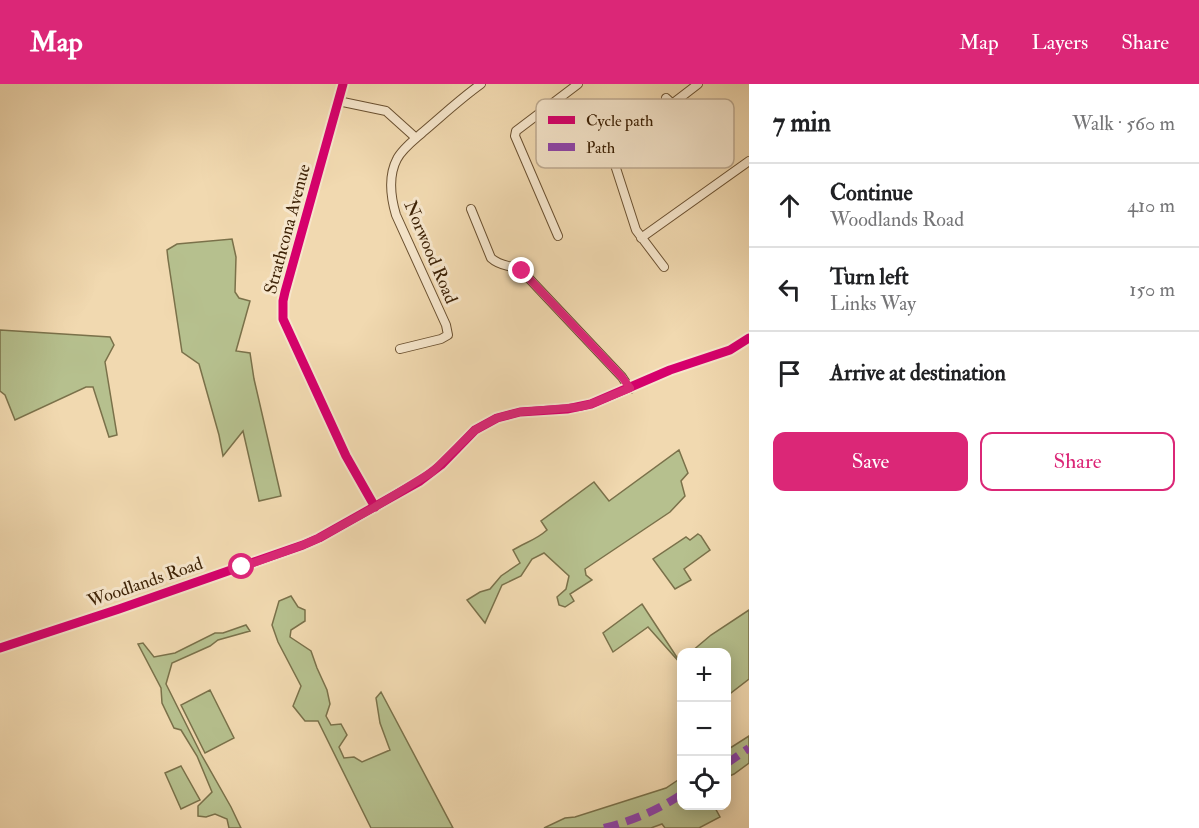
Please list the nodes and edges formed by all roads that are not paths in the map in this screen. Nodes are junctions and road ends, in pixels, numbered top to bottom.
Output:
1 (343, 84) edge
2 (481, 84) edge
3 (578, 84) edge
4 (698, 84) edge
5 (558, 99) edge
6 (678, 99) edge
7 (338, 101) junction
8 (536, 115) edge
9 (416, 138) junction
10 (749, 162) edge
11 (616, 168) edge
12 (471, 209) dead end
13 (558, 236) dead end
14 (641, 238) junction
15 (664, 267) dead end
16 (749, 338) edge
17 (400, 349) dead end
18 (630, 388) junction
19 (375, 507) junction
20 (0, 648) edge

1 - 7 street, Strathcona Avenue
2 - 9 street, Norwood Road
3 - 5 street
4 - 6 street
7 - 9 street
7 - 19 street, Strathcona Avenue
8 - 13 street
9 - 17 street, Norwood Road
10 - 14 street
11 - 14 street
12 - 18 street
14 - 15 street
16 - 18 street, Woodlands Road
18 - 19 street, Woodlands Road
19 - 20 street, Woodlands Road

